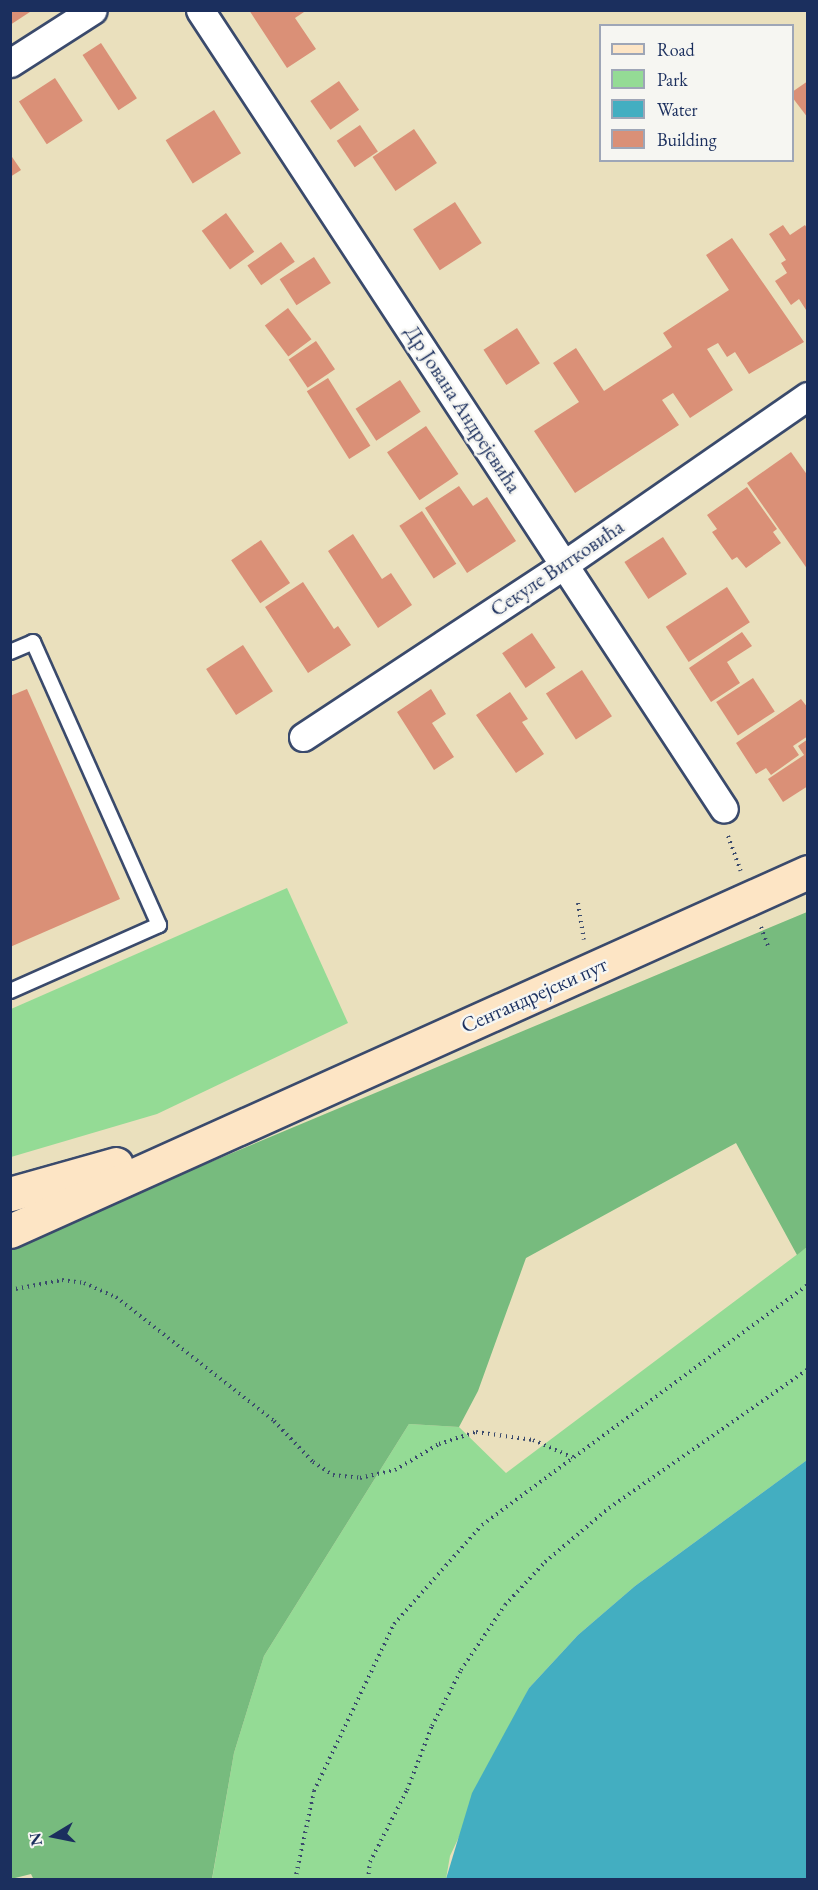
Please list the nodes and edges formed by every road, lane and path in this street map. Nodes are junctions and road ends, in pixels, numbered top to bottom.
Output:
1 (93, 10) edge
2 (200, 10) edge
3 (10, 63) edge
4 (807, 396) edge
5 (566, 564) junction
6 (10, 652) edge
7 (303, 737) dead end
8 (724, 808) dead end
9 (729, 848) dead end
10 (741, 872) dead end
11 (807, 872) edge
12 (578, 903) dead end
13 (758, 919) dead end
14 (584, 941) dead end
15 (769, 949) dead end
16 (10, 991) edge
17 (260, 1117) junction
18 (10, 1194) edge
19 (10, 1231) edge
20 (807, 1285) edge
21 (10, 1290) edge
22 (807, 1369) edge
23 (572, 1457) junction
24 (296, 1880) edge
25 (368, 1880) edge

1 - 3 street
2 - 5 street, Др Јована Андрејевића
4 - 5 street, Секуле Витковића
5 - 7 street, Секуле Витковића
5 - 8 street, Др Јована Андрејевића
6 - 16 lane
9 - 10 path
11 - 17 main road, Сентандрејски пут
12 - 14 path
13 - 15 path
17 - 18 main road, Сентандрејски пут
17 - 19 main road, Сентандрејски пут
20 - 23 path
21 - 23 path
22 - 25 path
23 - 24 path

